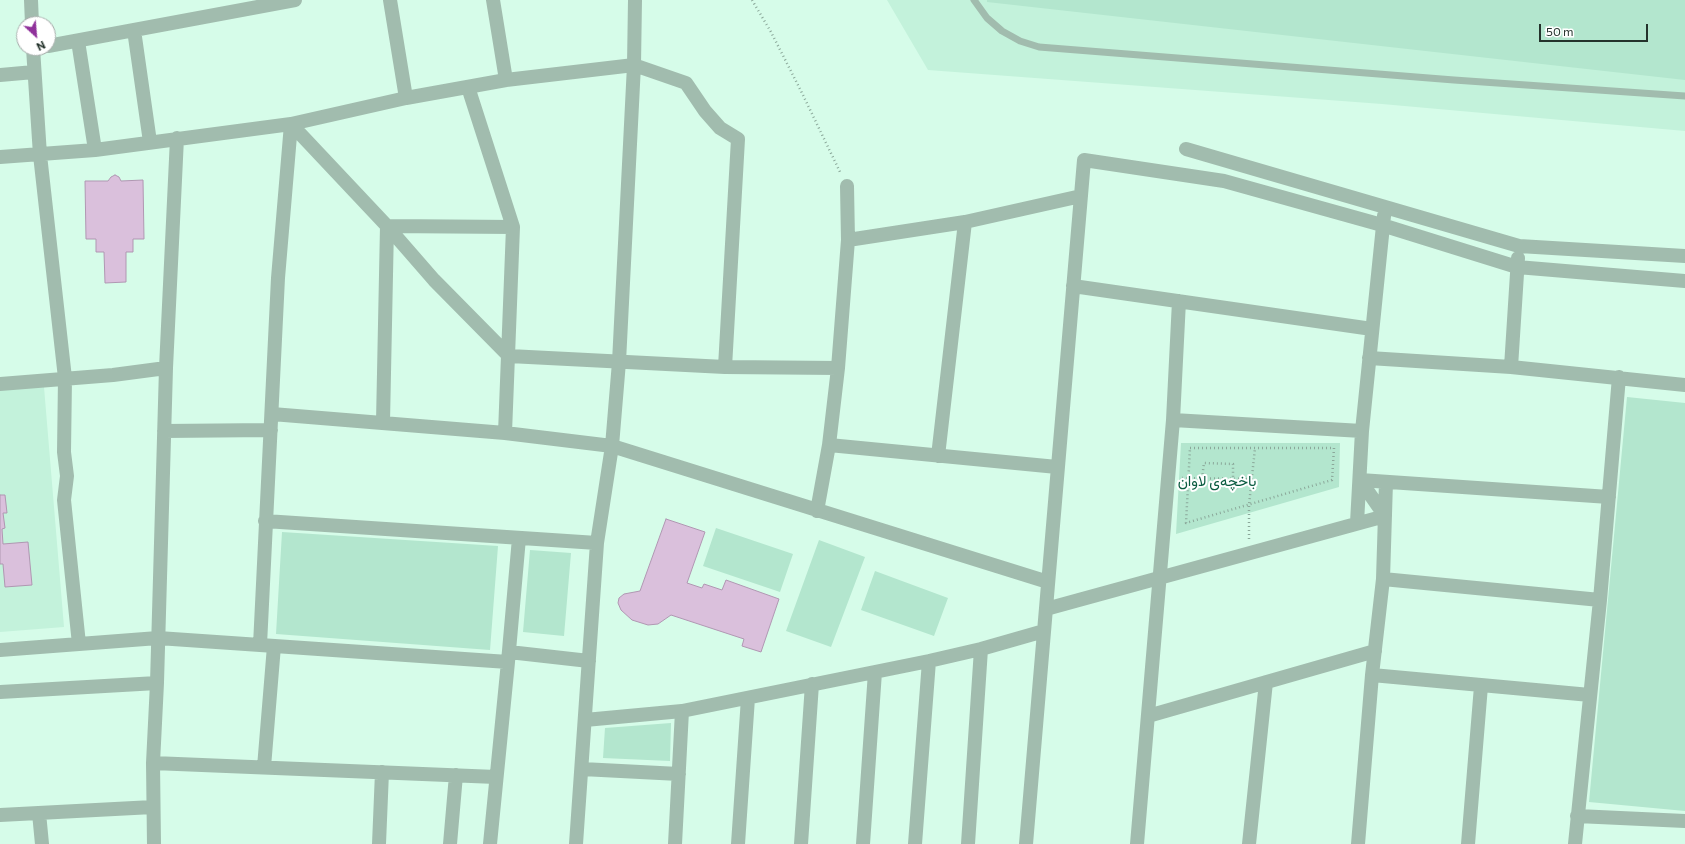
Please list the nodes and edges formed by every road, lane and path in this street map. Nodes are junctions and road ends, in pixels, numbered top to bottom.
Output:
1 (31, 0) edge
2 (296, 0) edge
3 (390, 0) edge
4 (493, 0) edge
5 (635, 0) edge
6 (752, 0) edge
7 (974, 0) edge
8 (32, 16) edge
9 (134, 30) junction
10 (78, 41) junction
11 (56, 45) edge
12 (35, 56) edge
13 (634, 65) junction
14 (34, 72) junction
15 (0, 75) edge
16 (506, 80) junction
17 (468, 87) junction
18 (1685, 96) edge
19 (406, 98) junction
20 (291, 124) junction
21 (177, 138) junction
22 (150, 142) junction
23 (1186, 149) dead end
24 (95, 150) junction
25 (40, 155) junction
26 (0, 157) edge
27 (847, 186) joint
28 (1081, 196) junction
29 (1386, 206) junction
30 (965, 222) junction
31 (1382, 225) junction
32 (387, 226) junction
33 (513, 227) junction
34 (848, 240) junction
35 (1519, 246) junction
36 (1685, 256) edge
37 (1518, 267) junction
38 (1685, 281) edge
39 (1073, 286) junction
40 (1179, 302) junction
41 (1372, 329) junction
42 (509, 356) junction
43 (1369, 358) junction
44 (619, 362) junction
45 (725, 367) junction
46 (1511, 367) junction
47 (166, 368) junction
48 (838, 368) junction
49 (1619, 377) junction
50 (65, 378) junction
51 (0, 384) edge
52 (1685, 385) edge
53 (272, 414) junction
54 (1173, 420) junction
55 (383, 422) junction
56 (271, 430) junction
57 (164, 431) junction
58 (1362, 431) junction
59 (505, 433) junction
60 (829, 445) junction
61 (612, 446) junction
62 (1255, 448) junction
63 (938, 456) junction
64 (1057, 467) junction
65 (1188, 478) junction
66 (1202, 478) junction
67 (1233, 478) junction
68 (1251, 479) junction
69 (1360, 480) junction
70 (1386, 482) junction
71 (1609, 497) junction
72 (1374, 500) junction
73 (1249, 505) junction
74 (817, 511) junction
75 (1385, 516) junction
76 (265, 520) junction
77 (1357, 523) junction
78 (519, 538) junction
79 (597, 543) junction
80 (1250, 553) junction
81 (1160, 578) junction
82 (1383, 579) junction
83 (1048, 582) junction
84 (1600, 600) junction
85 (1046, 609) junction
86 (1044, 631) junction
87 (158, 638) junction
88 (79, 644) junction
89 (260, 645) junction
90 (274, 646) junction
91 (981, 649) junction
92 (0, 650) edge
93 (1375, 651) junction
94 (509, 657) junction
95 (589, 661) junction
96 (929, 661) junction
97 (875, 672) junction
98 (1372, 675) junction
99 (1266, 682) junction
100 (157, 684) junction
101 (812, 684) junction
102 (1481, 686) junction
103 (0, 692) edge
104 (1590, 695) junction
105 (748, 698) junction
106 (682, 711) junction
107 (1148, 716) junction
108 (584, 720) junction
109 (153, 763) junction
110 (264, 767) junction
111 (582, 769) junction
112 (382, 772) junction
113 (679, 774) junction
114 (456, 775) junction
115 (496, 777) junction
116 (153, 807) junction
117 (39, 814) junction
118 (0, 815) edge
119 (1577, 816) junction
120 (1685, 821) edge
121 (42, 844) edge
122 (154, 844) edge
123 (379, 844) edge
124 (450, 844) edge
125 (490, 844) edge
126 (576, 844) edge
127 (675, 844) edge
128 (738, 844) edge
129 (801, 844) edge
130 (863, 844) edge
131 (915, 844) edge
132 (968, 844) edge
133 (1026, 844) edge
134 (1138, 844) edge
135 (1249, 844) edge
136 (1358, 844) edge
137 (1468, 844) edge
138 (1575, 844) edge

1 - 8 street
2 - 9 street
3 - 19 street
4 - 16 street
5 - 13 street
6 - 27 path
7 - 18 lane
9 - 10 street
9 - 22 street
10 - 11 street
10 - 24 street
12 - 14 street
13 - 16 street
13 - 44 street
13 - 45 street
14 - 15 street
14 - 25 street
16 - 17 street
17 - 19 street
17 - 33 street
19 - 20 street
20 - 21 street
20 - 32 street
20 - 53 street
21 - 22 street
21 - 47 street
22 - 24 street
23 - 29 street
24 - 25 street
25 - 26 street
25 - 50 street
27 - 34 street
28 - 30 street
28 - 31 street
28 - 39 street
29 - 31 street
29 - 35 street
30 - 34 street
30 - 63 street
31 - 37 street
31 - 41 street
32 - 33 street
32 - 42 street
32 - 55 street
33 - 42 street
34 - 48 street
35 - 36 street
35 - 37 street
37 - 38 street
37 - 46 street
39 - 40 street
39 - 64 street
40 - 41 street
40 - 54 street
41 - 43 street
42 - 44 street
42 - 59 street
43 - 46 street
43 - 58 street
44 - 45 street
44 - 61 street
45 - 48 street
46 - 49 street
47 - 50 street
47 - 57 street
48 - 60 street
49 - 52 street
49 - 71 street
50 - 51 street
50 - 88 street
53 - 55 street
53 - 56 street
54 - 58 street
54 - 81 street
55 - 59 street
56 - 57 street
56 - 76 street
57 - 87 street
58 - 69 street
59 - 61 street
60 - 63 street
60 - 74 street
61 - 74 street
61 - 79 street
62 - 65 path
62 - 68 path
62 - 73 path
63 - 64 street
64 - 83 street
65 - 66 path
65 - 73 path
66 - 67 path
66 - 67 path
67 - 68 path
68 - 73 path
69 - 70 street
69 - 72 street
69 - 77 street
70 - 71 street
70 - 72 street
70 - 75 street
71 - 84 street
72 - 75 street
72 - 77 street
73 - 80 path
74 - 83 street
75 - 77 street
75 - 82 street
76 - 78 street
76 - 89 street
77 - 80 street
78 - 79 street
78 - 94 street
79 - 95 street
80 - 81 street
81 - 85 street
81 - 107 street
82 - 84 street
82 - 93 street
83 - 85 street
84 - 104 street
85 - 86 street
86 - 91 street
86 - 133 street
87 - 88 street
87 - 89 street
87 - 100 street
88 - 92 street
89 - 90 street
90 - 94 street
90 - 110 street
91 - 96 street
91 - 132 street
93 - 98 street
93 - 99 street
94 - 95 street
94 - 115 street
95 - 108 street
96 - 97 street
96 - 131 street
97 - 101 street
97 - 130 street
98 - 102 street
98 - 136 street
99 - 107 street
99 - 135 street
100 - 103 street
100 - 109 street
101 - 105 street
101 - 129 street
102 - 104 street
102 - 137 street
104 - 119 street
105 - 106 street
105 - 128 street
106 - 108 street
106 - 113 street
107 - 134 street
108 - 111 street
109 - 110 street
109 - 116 street
110 - 112 street
111 - 113 street
111 - 126 street
112 - 114 street
112 - 123 street
113 - 127 street
114 - 115 street
114 - 124 street
115 - 125 street
116 - 117 street
116 - 122 street
117 - 118 street
117 - 121 street
119 - 120 street
119 - 138 street

